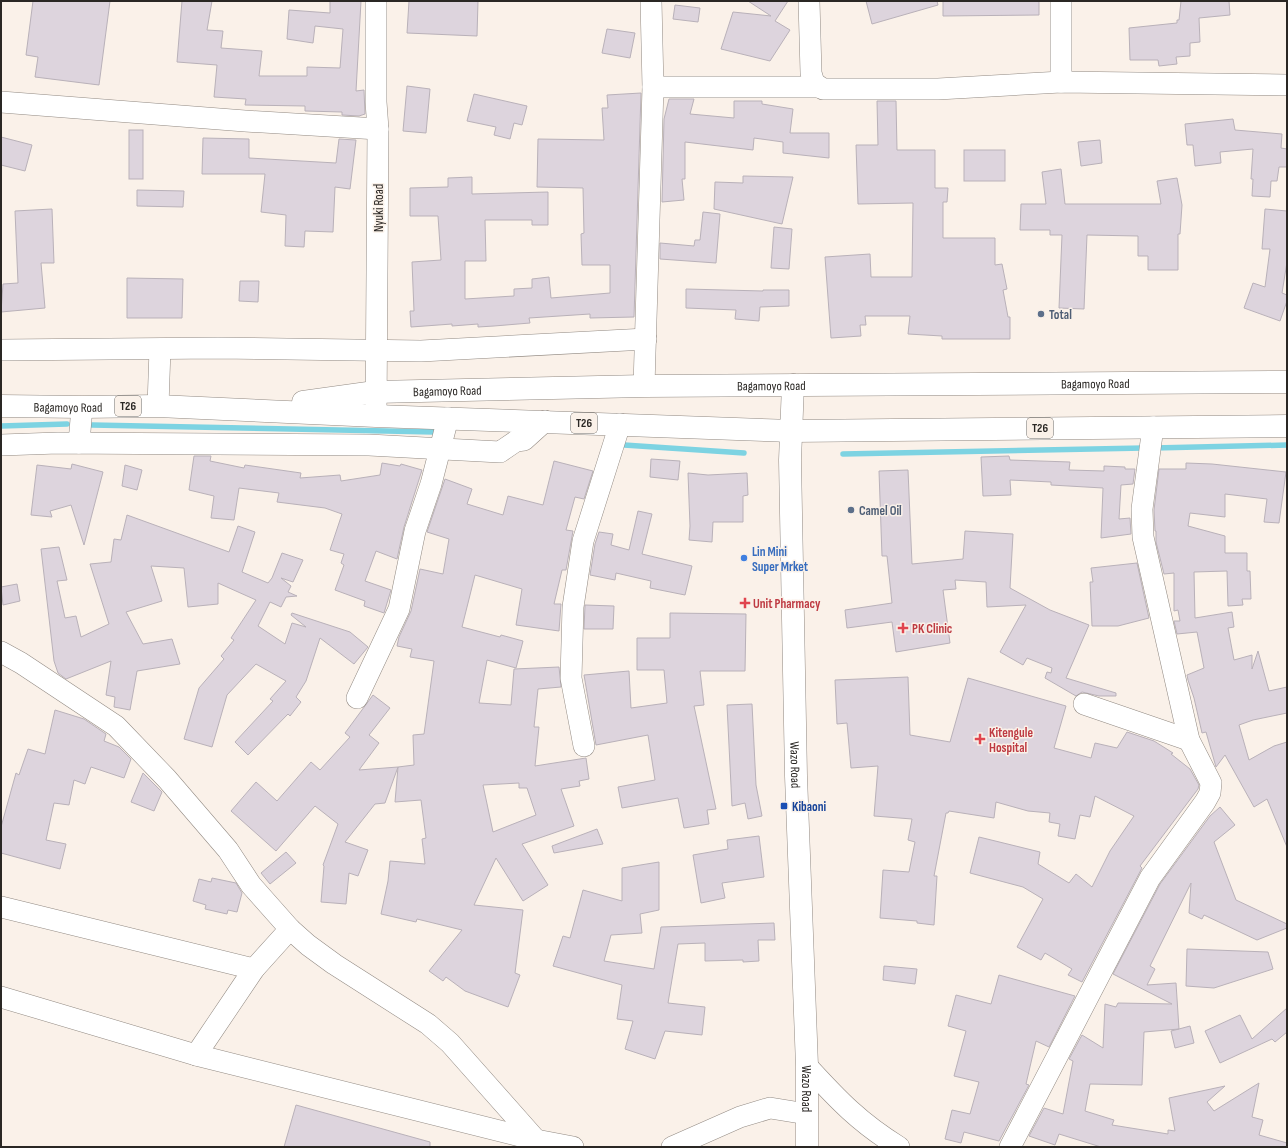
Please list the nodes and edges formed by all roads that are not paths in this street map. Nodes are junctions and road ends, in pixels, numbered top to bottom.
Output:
1 (376, 1) edge
2 (652, 1) edge
3 (809, 1) edge
4 (1061, 1) edge
5 (1061, 82) junction
6 (1287, 85) edge
7 (653, 87) junction
8 (818, 87) junction
9 (1, 102) edge
10 (378, 129) junction
11 (646, 339) junction
12 (160, 348) junction
13 (1, 350) edge
14 (377, 350) junction
15 (1287, 382) edge
16 (794, 384) junction
17 (644, 386) junction
18 (375, 392) junction
19 (1, 406) edge
20 (158, 406) junction
21 (82, 408) junction
22 (256, 409) junction
23 (376, 416) junction
24 (448, 418) junction
25 (544, 422) junction
26 (620, 424) junction
27 (1287, 426) edge
28 (1153, 427) junction
29 (793, 431) junction
30 (79, 443) junction
31 (1, 445) edge
32 (440, 449) junction
33 (1, 652) edge
34 (357, 698) dead end
35 (1084, 704) dead end
36 (1189, 740) junction
37 (584, 746) dead end
38 (1, 907) edge
39 (290, 929) junction
40 (254, 969) junction
41 (1, 997) edge
42 (196, 1054) junction
43 (807, 1066) junction
44 (807, 1114) junction
45 (536, 1140) junction
46 (573, 1147) edge
47 (672, 1147) edge
48 (807, 1147) edge
49 (899, 1147) edge
50 (1010, 1147) edge

1 - 10 street, Nyuki Road
2 - 7 street
3 - 8 street
4 - 5 street
5 - 6 street
5 - 8 street
7 - 8 street
7 - 11 street
9 - 10 street
10 - 14 street, Nyuki Road
11 - 14 street
11 - 17 street
12 - 13 street
12 - 14 street
12 - 20 street
14 - 18 street, Nyuki Road
15 - 16 main road, Bagamoyo Road / T26
16 - 17 main road, Bagamoyo Road / T26
16 - 29 main road, Wazo Road
17 - 18 main road, Bagamoyo Road / T26
18 - 22 main road, Bagamoyo Road / T26
18 - 23 street, Nyuki Road
19 - 21 main road, Bagamoyo Road / T26
20 - 21 main road, Bagamoyo Road / T26
20 - 22 main road, Bagamoyo Road / T26
21 - 30 street
22 - 23 main road, Bagamoyo Road / T26
23 - 24 main road, Bagamoyo Road / T26
24 - 25 main road, Bagamoyo Road / T26
24 - 32 street
25 - 26 main road, Bagamoyo Road / T26
25 - 32 street
26 - 29 main road, Bagamoyo Road / T26
26 - 37 street
27 - 28 main road, Bagamoyo Road / T26
28 - 29 main road, Bagamoyo Road / T26
28 - 36 street
29 - 43 main road, Wazo Road
30 - 31 street
30 - 32 street
32 - 34 street
33 - 39 street
35 - 36 street
36 - 50 street
38 - 40 street
39 - 40 street
39 - 45 street
40 - 42 street
41 - 42 street
42 - 45 street
43 - 44 main road, Wazo Road
43 - 49 street
44 - 47 street
44 - 48 main road, Wazo Road
45 - 46 street

